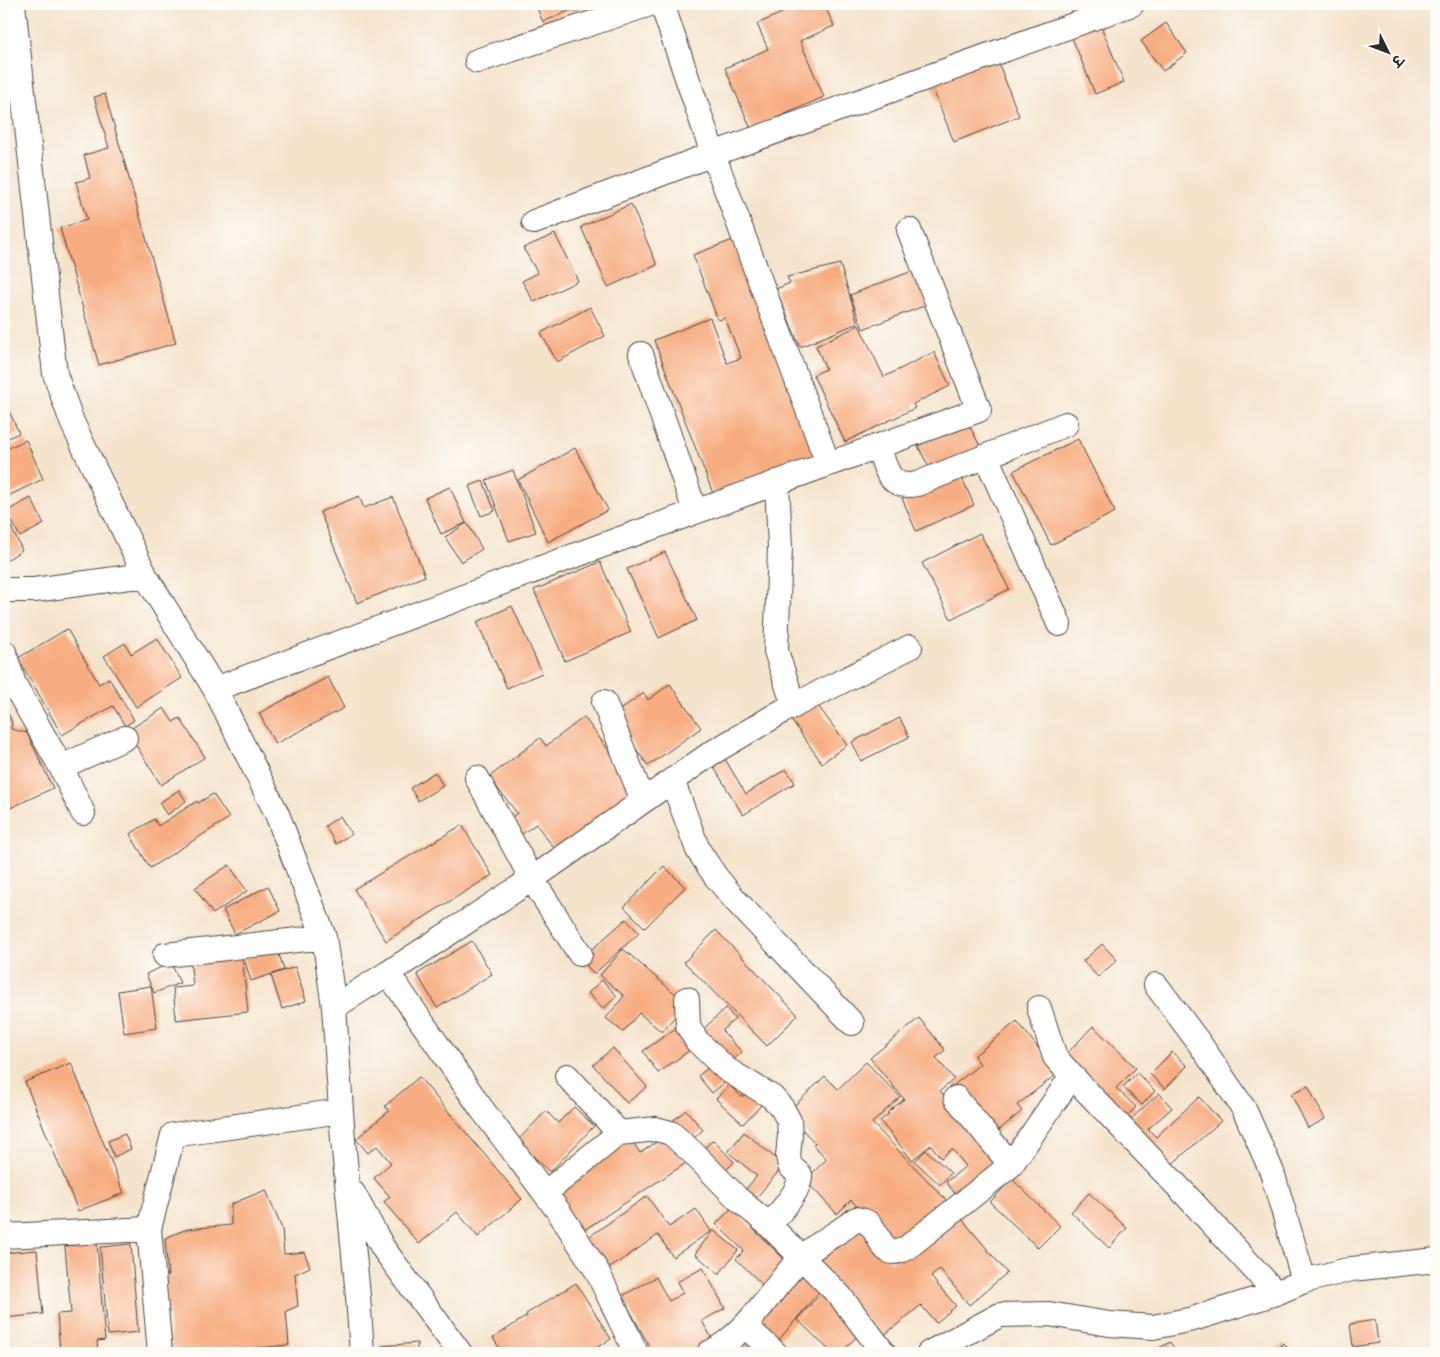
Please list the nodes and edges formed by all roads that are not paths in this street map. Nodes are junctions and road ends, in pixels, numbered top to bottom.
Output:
1 (14, 4) edge
2 (650, 4) edge
3 (662, 4) edge
4 (1132, 4) edge
5 (477, 61) dead end
6 (13, 73) edge
7 (713, 154) junction
8 (534, 222) dead end
9 (908, 230) dead end
10 (640, 354) dead end
11 (1066, 424) dead end
12 (878, 446) junction
13 (986, 456) junction
14 (828, 464) junction
15 (777, 482) junction
16 (695, 511) junction
17 (145, 575) junction
18 (4, 590) edge
19 (1059, 624) dead end
20 (910, 647) dead end
21 (4, 652) edge
22 (215, 689) junction
23 (604, 702) dead end
24 (794, 706) junction
25 (125, 738) dead end
26 (61, 767) junction
27 (478, 778) dead end
28 (672, 780) junction
29 (643, 801) junction
30 (83, 813) dead end
31 (532, 879) junction
32 (324, 937) junction
33 (580, 954) dead end
34 (165, 955) dead end
35 (388, 973) junction
36 (1156, 985) dead end
37 (687, 999) dead end
38 (334, 1007) junction
39 (1039, 1008) dead end
40 (852, 1024) dead end
41 (566, 1076) dead end
42 (1072, 1076) junction
43 (956, 1098) dead end
44 (341, 1111) junction
45 (619, 1133) junction
46 (1011, 1165) junction
47 (348, 1183) junction
48 (545, 1193) junction
49 (769, 1225) junction
50 (149, 1228) junction
51 (4, 1236) edge
52 (801, 1258) junction
53 (1436, 1260) edge
54 (1304, 1281) junction
55 (1276, 1292) junction
56 (744, 1326) junction
57 (943, 1350) edge
58 (160, 1353) edge
59 (362, 1353) edge
60 (460, 1353) edge
61 (636, 1353) edge
62 (709, 1353) edge
63 (774, 1353) edge
64 (884, 1353) edge

1 - 6 street
2 - 5 street
3 - 7 street
4 - 7 street
6 - 17 street
7 - 8 street
7 - 14 street
9 - 12 street
10 - 16 street
11 - 13 street
12 - 13 street
12 - 14 street
13 - 19 street
14 - 15 street
15 - 16 street
15 - 24 street
16 - 22 street
17 - 18 street
17 - 22 street
20 - 24 street
21 - 26 street
22 - 32 street
23 - 29 street
24 - 28 street
25 - 26 street
26 - 30 street
27 - 31 street
28 - 29 street
28 - 40 street
29 - 31 street
31 - 33 street
31 - 35 street
32 - 34 street
32 - 38 street
35 - 38 street
35 - 48 street
36 - 54 street
37 - 49 street
38 - 44 street
39 - 42 street
41 - 45 street
42 - 46 street
42 - 55 street
43 - 46 street
44 - 47 street
44 - 50 street
45 - 48 street
45 - 49 street
46 - 52 street
47 - 59 street
47 - 60 street
48 - 61 street
49 - 52 street
50 - 51 street
50 - 58 street
52 - 56 street
52 - 64 street
53 - 54 street
54 - 55 street
55 - 57 street
56 - 62 street
56 - 63 street

